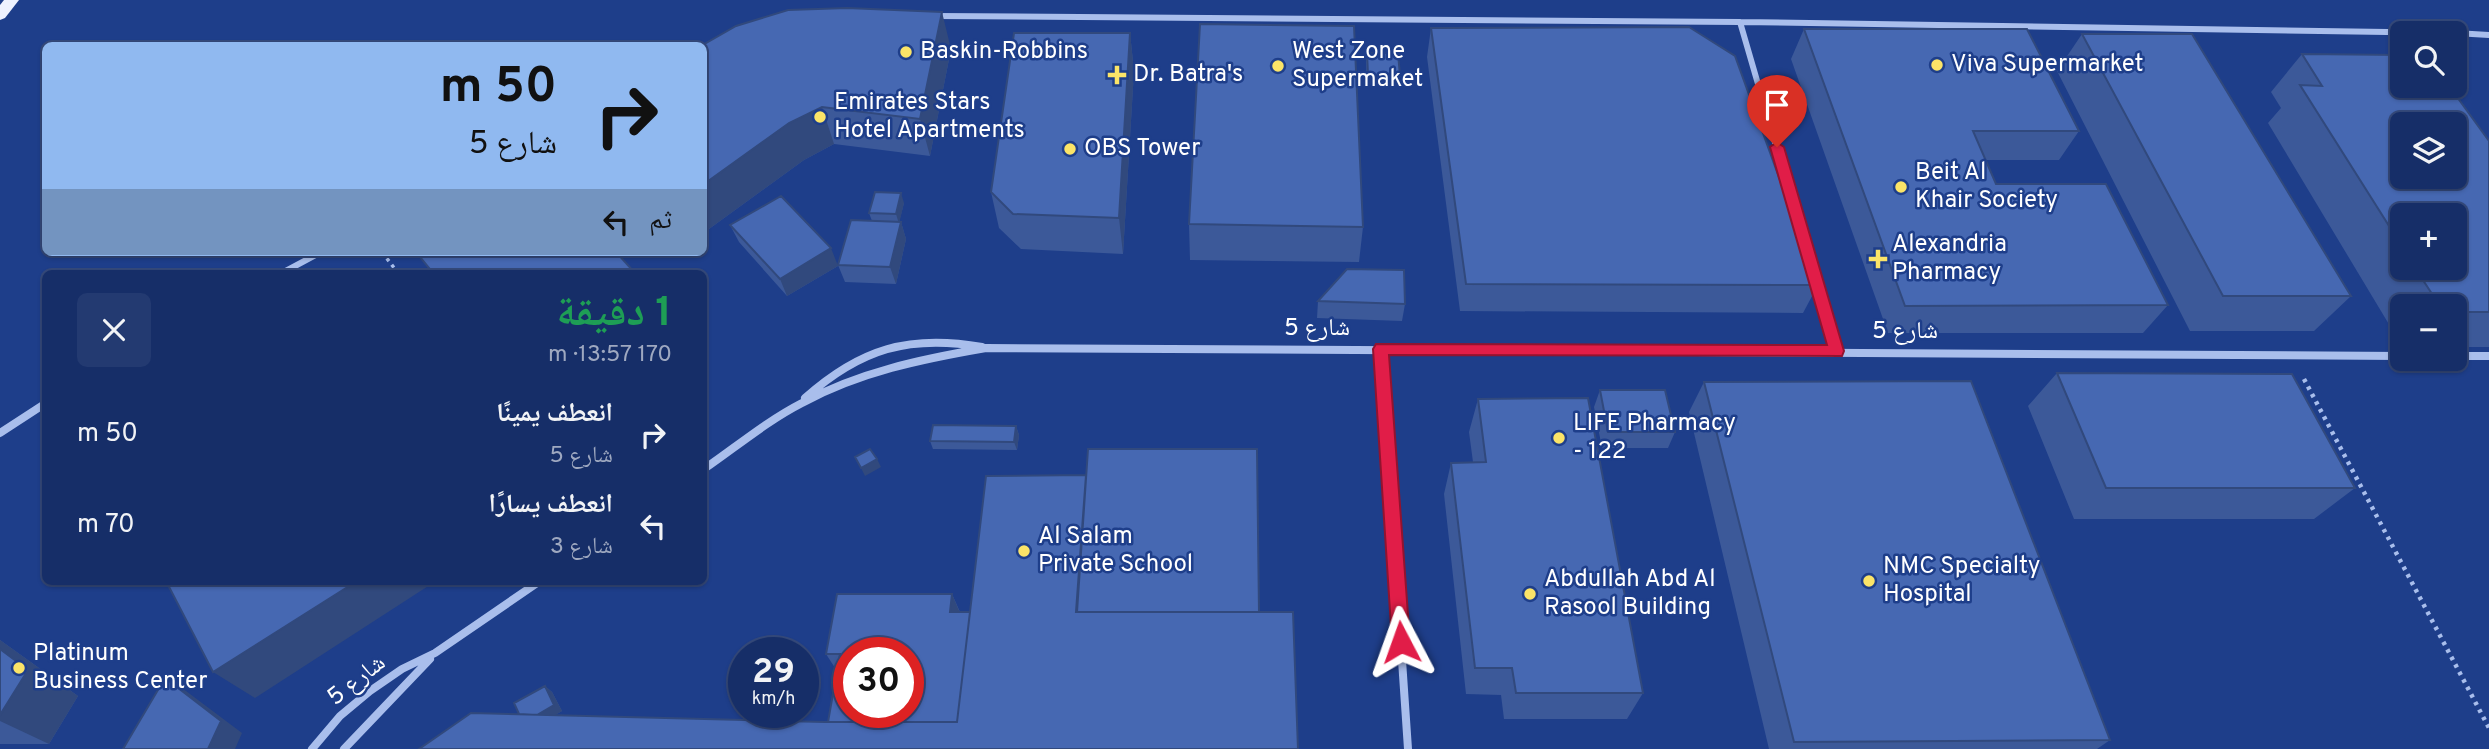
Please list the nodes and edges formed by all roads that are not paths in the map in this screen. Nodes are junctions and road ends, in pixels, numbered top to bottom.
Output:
1 (12, 0) edge
2 (0, 15) edge
3 (927, 16) edge
4 (1740, 22) junction
5 (2390, 32) edge
6 (2467, 34) edge
7 (2489, 35) edge
8 (314, 256) edge
9 (288, 270) edge
10 (986, 348) junction
11 (1381, 349) junction
12 (1836, 351) junction
13 (2390, 356) edge
14 (2467, 356) edge
15 (2489, 356) edge
16 (801, 403) junction
17 (42, 406) edge
18 (0, 433) edge
19 (707, 468) edge
20 (534, 585) edge
21 (435, 653) junction
22 (312, 749) edge
23 (344, 749) edge
24 (1408, 749) edge

1 - 2 main road
3 - 4 street
4 - 5 street
4 - 12 street
6 - 7 street
8 - 9 street
10 - 11 street, شارع 5
10 - 16 street, شارع 5
10 - 16 street, شارع 5
11 - 12 street, شارع 5
11 - 24 street
12 - 13 street, شارع 5
14 - 15 street
16 - 19 street, شارع 5
17 - 18 street
20 - 21 street, شارع 5
21 - 22 street, شارع 5
21 - 23 street, شارع 5

